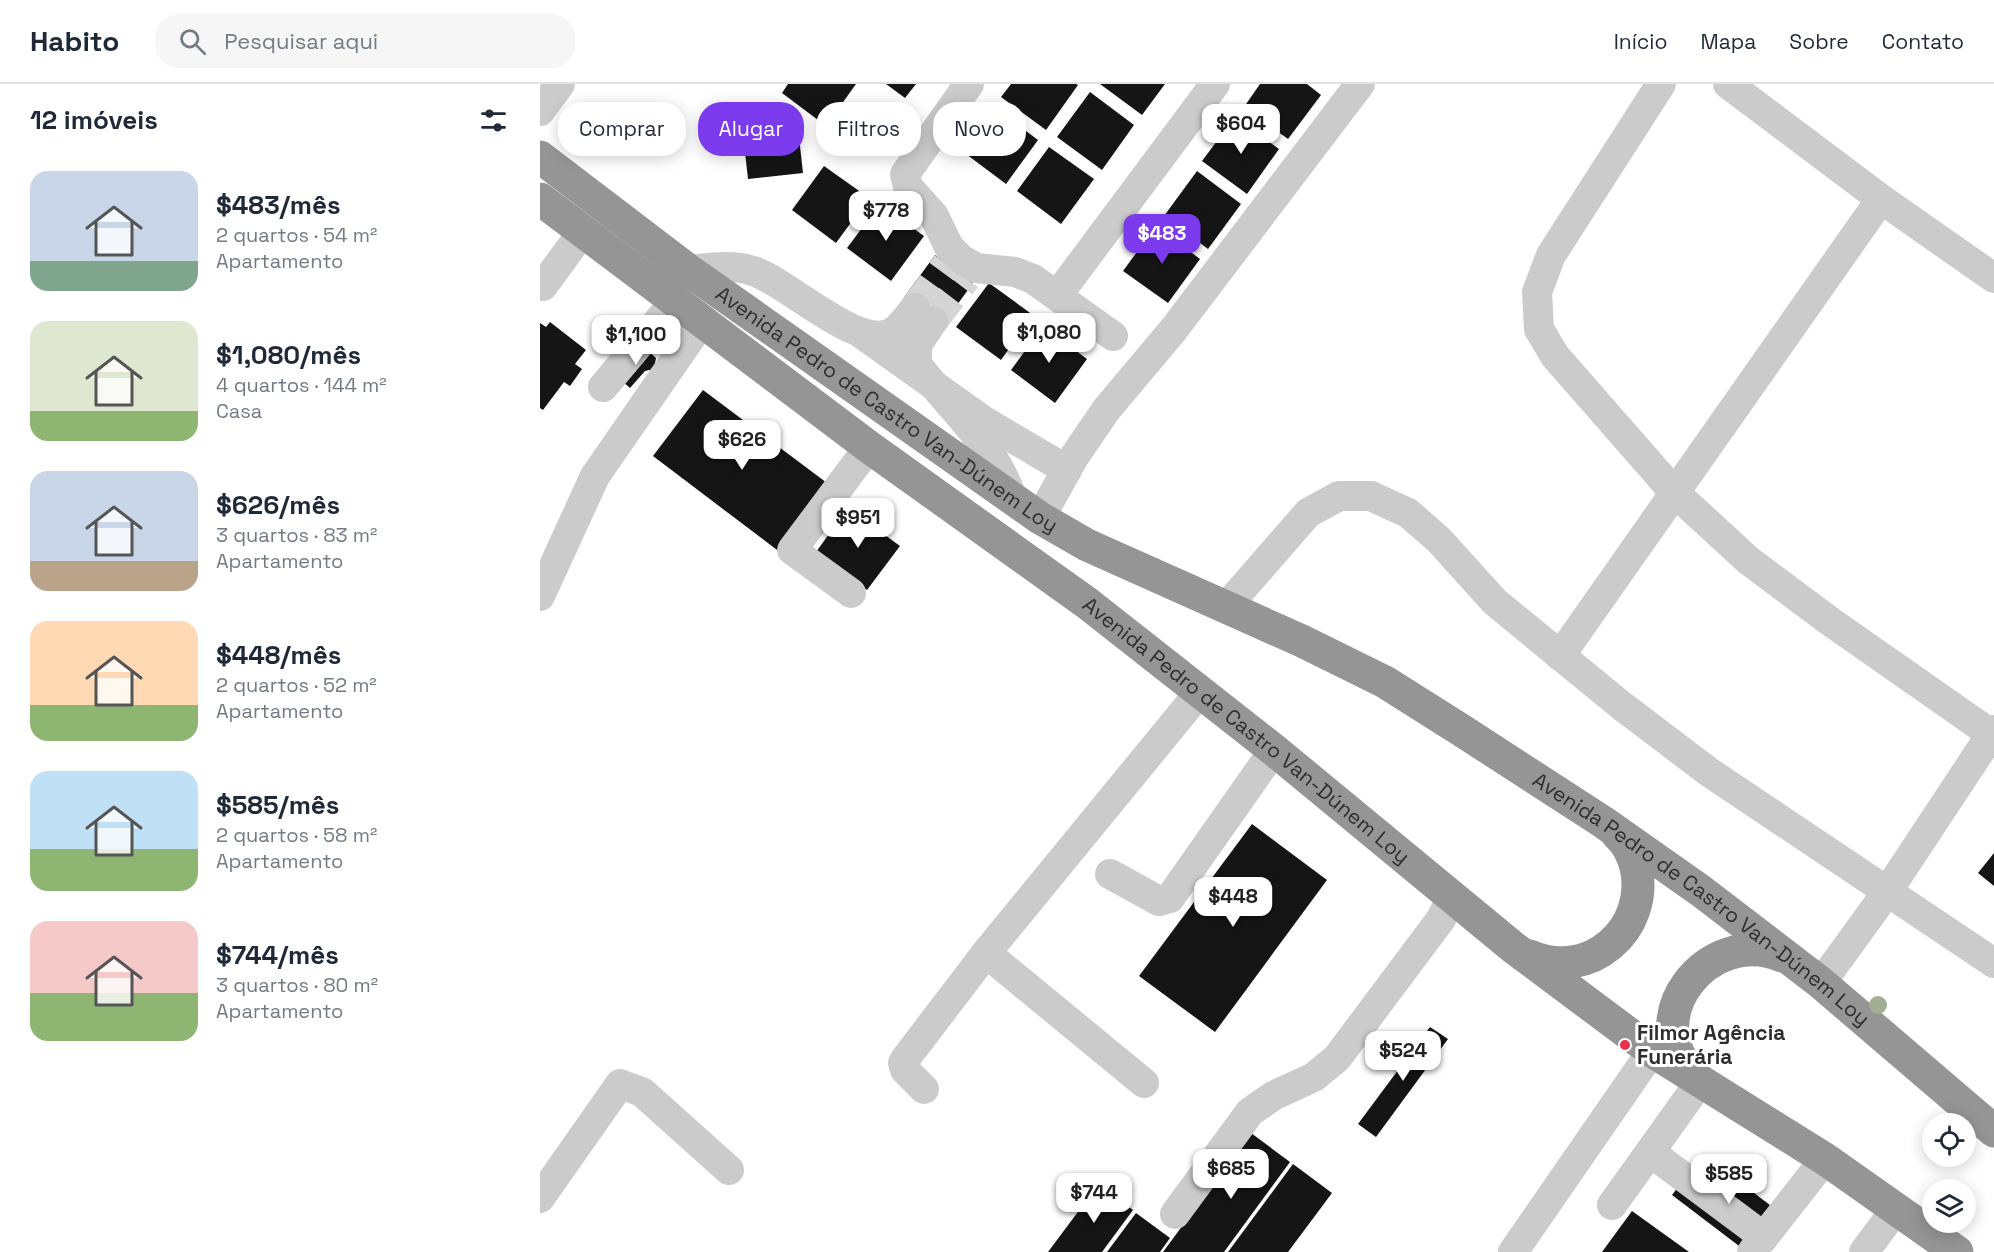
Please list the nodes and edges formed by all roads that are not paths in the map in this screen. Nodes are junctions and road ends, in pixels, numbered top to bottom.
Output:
1 (560, 84) edge
2 (969, 84) edge
3 (1215, 84) edge
4 (1360, 84) edge
5 (1660, 84) edge
6 (1728, 84) edge
7 (540, 111) edge
8 (540, 158) edge
9 (540, 199) edge
10 (1881, 199) junction
11 (583, 231) junction
12 (688, 270) junction
13 (1994, 278) edge
14 (543, 286) dead end
15 (667, 293) junction
16 (1057, 297) junction
17 (703, 320) junction
18 (862, 334) junction
19 (1113, 336) dead end
20 (618, 341) dead end
21 (932, 384) junction
22 (603, 387) dead end
23 (869, 447) junction
24 (1067, 470) junction
25 (1674, 492) junction
26 (1012, 498) junction
27 (1040, 518) junction
28 (850, 593) dead end
29 (540, 596) edge
30 (1226, 607) junction
31 (1560, 656) junction
32 (1195, 689) junction
33 (1993, 733) edge
34 (1274, 750) junction
35 (1603, 822) junction
36 (1110, 874) dead end
37 (1887, 892) junction
38 (1452, 897) junction
39 (1013, 902) dead end
40 (1514, 948) junction
41 (986, 953) junction
42 (1792, 961) junction
43 (1994, 963) edge
44 (1821, 983) junction
45 (1652, 1051) junction
46 (1144, 1083) dead end
47 (1703, 1084) junction
48 (924, 1089) dead end
49 (1993, 1129) edge
50 (1650, 1152) junction
51 (1825, 1159) junction
52 (729, 1170) dead end
53 (540, 1197) edge
54 (1612, 1205) dead end
55 (1896, 1209) junction
56 (1175, 1214) dead end
57 (1758, 1244) edge
58 (1513, 1252) edge
59 (1864, 1252) edge
60 (1957, 1252) edge

1 - 7 street
2 - 16 street
3 - 16 street
4 - 24 street
5 - 25 street
6 - 10 street
8 - 12 highway, Avenida Pedro de Castro Van-Dúnem Loy
9 - 11 highway, Avenida Pedro de Castro Van-Dúnem Loy
10 - 13 street
10 - 25 street
11 - 14 street
11 - 15 highway, Avenida Pedro de Castro Van-Dúnem Loy
12 - 18 street
12 - 26 highway, Avenida Pedro de Castro Van-Dúnem Loy
15 - 17 highway, Avenida Pedro de Castro Van-Dúnem Loy
15 - 20 street
15 - 22 street
16 - 19 street
17 - 23 highway, Avenida Pedro de Castro Van-Dúnem Loy
17 - 29 street
18 - 21 street
18 - 21 street
21 - 24 street
21 - 26 street
23 - 28 street
23 - 32 highway, Avenida Pedro de Castro Van-Dúnem Loy
24 - 27 street
25 - 31 street
25 - 33 street
26 - 27 highway, Avenida Pedro de Castro Van-Dúnem Loy
27 - 30 highway, Avenida Pedro de Castro Van-Dúnem Loy
30 - 31 street
30 - 35 highway, Avenida Pedro de Castro Van-Dúnem Loy
31 - 37 street
32 - 34 highway, Avenida Pedro de Castro Van-Dúnem Loy
32 - 39 street
32 - 41 street
33 - 37 street
34 - 36 street
34 - 38 highway, Avenida Pedro de Castro Van-Dúnem Loy
35 - 40 highway
35 - 42 highway, Avenida Pedro de Castro Van-Dúnem Loy
37 - 43 street
37 - 44 street
38 - 40 highway, Avenida Pedro de Castro Van-Dúnem Loy
38 - 56 street
40 - 45 highway, Avenida Pedro de Castro Van-Dúnem Loy
41 - 46 street
41 - 48 street
42 - 44 highway, Avenida Pedro de Castro Van-Dúnem Loy
42 - 47 highway
44 - 49 highway, Avenida Pedro de Castro Van-Dúnem Loy
45 - 47 highway, Avenida Pedro de Castro Van-Dúnem Loy
45 - 58 street
47 - 50 street
47 - 51 highway, Avenida Pedro de Castro Van-Dúnem Loy
50 - 54 street
50 - 57 street
51 - 55 highway, Avenida Pedro de Castro Van-Dúnem Loy
51 - 57 street
52 - 53 street
55 - 59 street
55 - 60 highway, Avenida Pedro de Castro Van-Dúnem Loy

